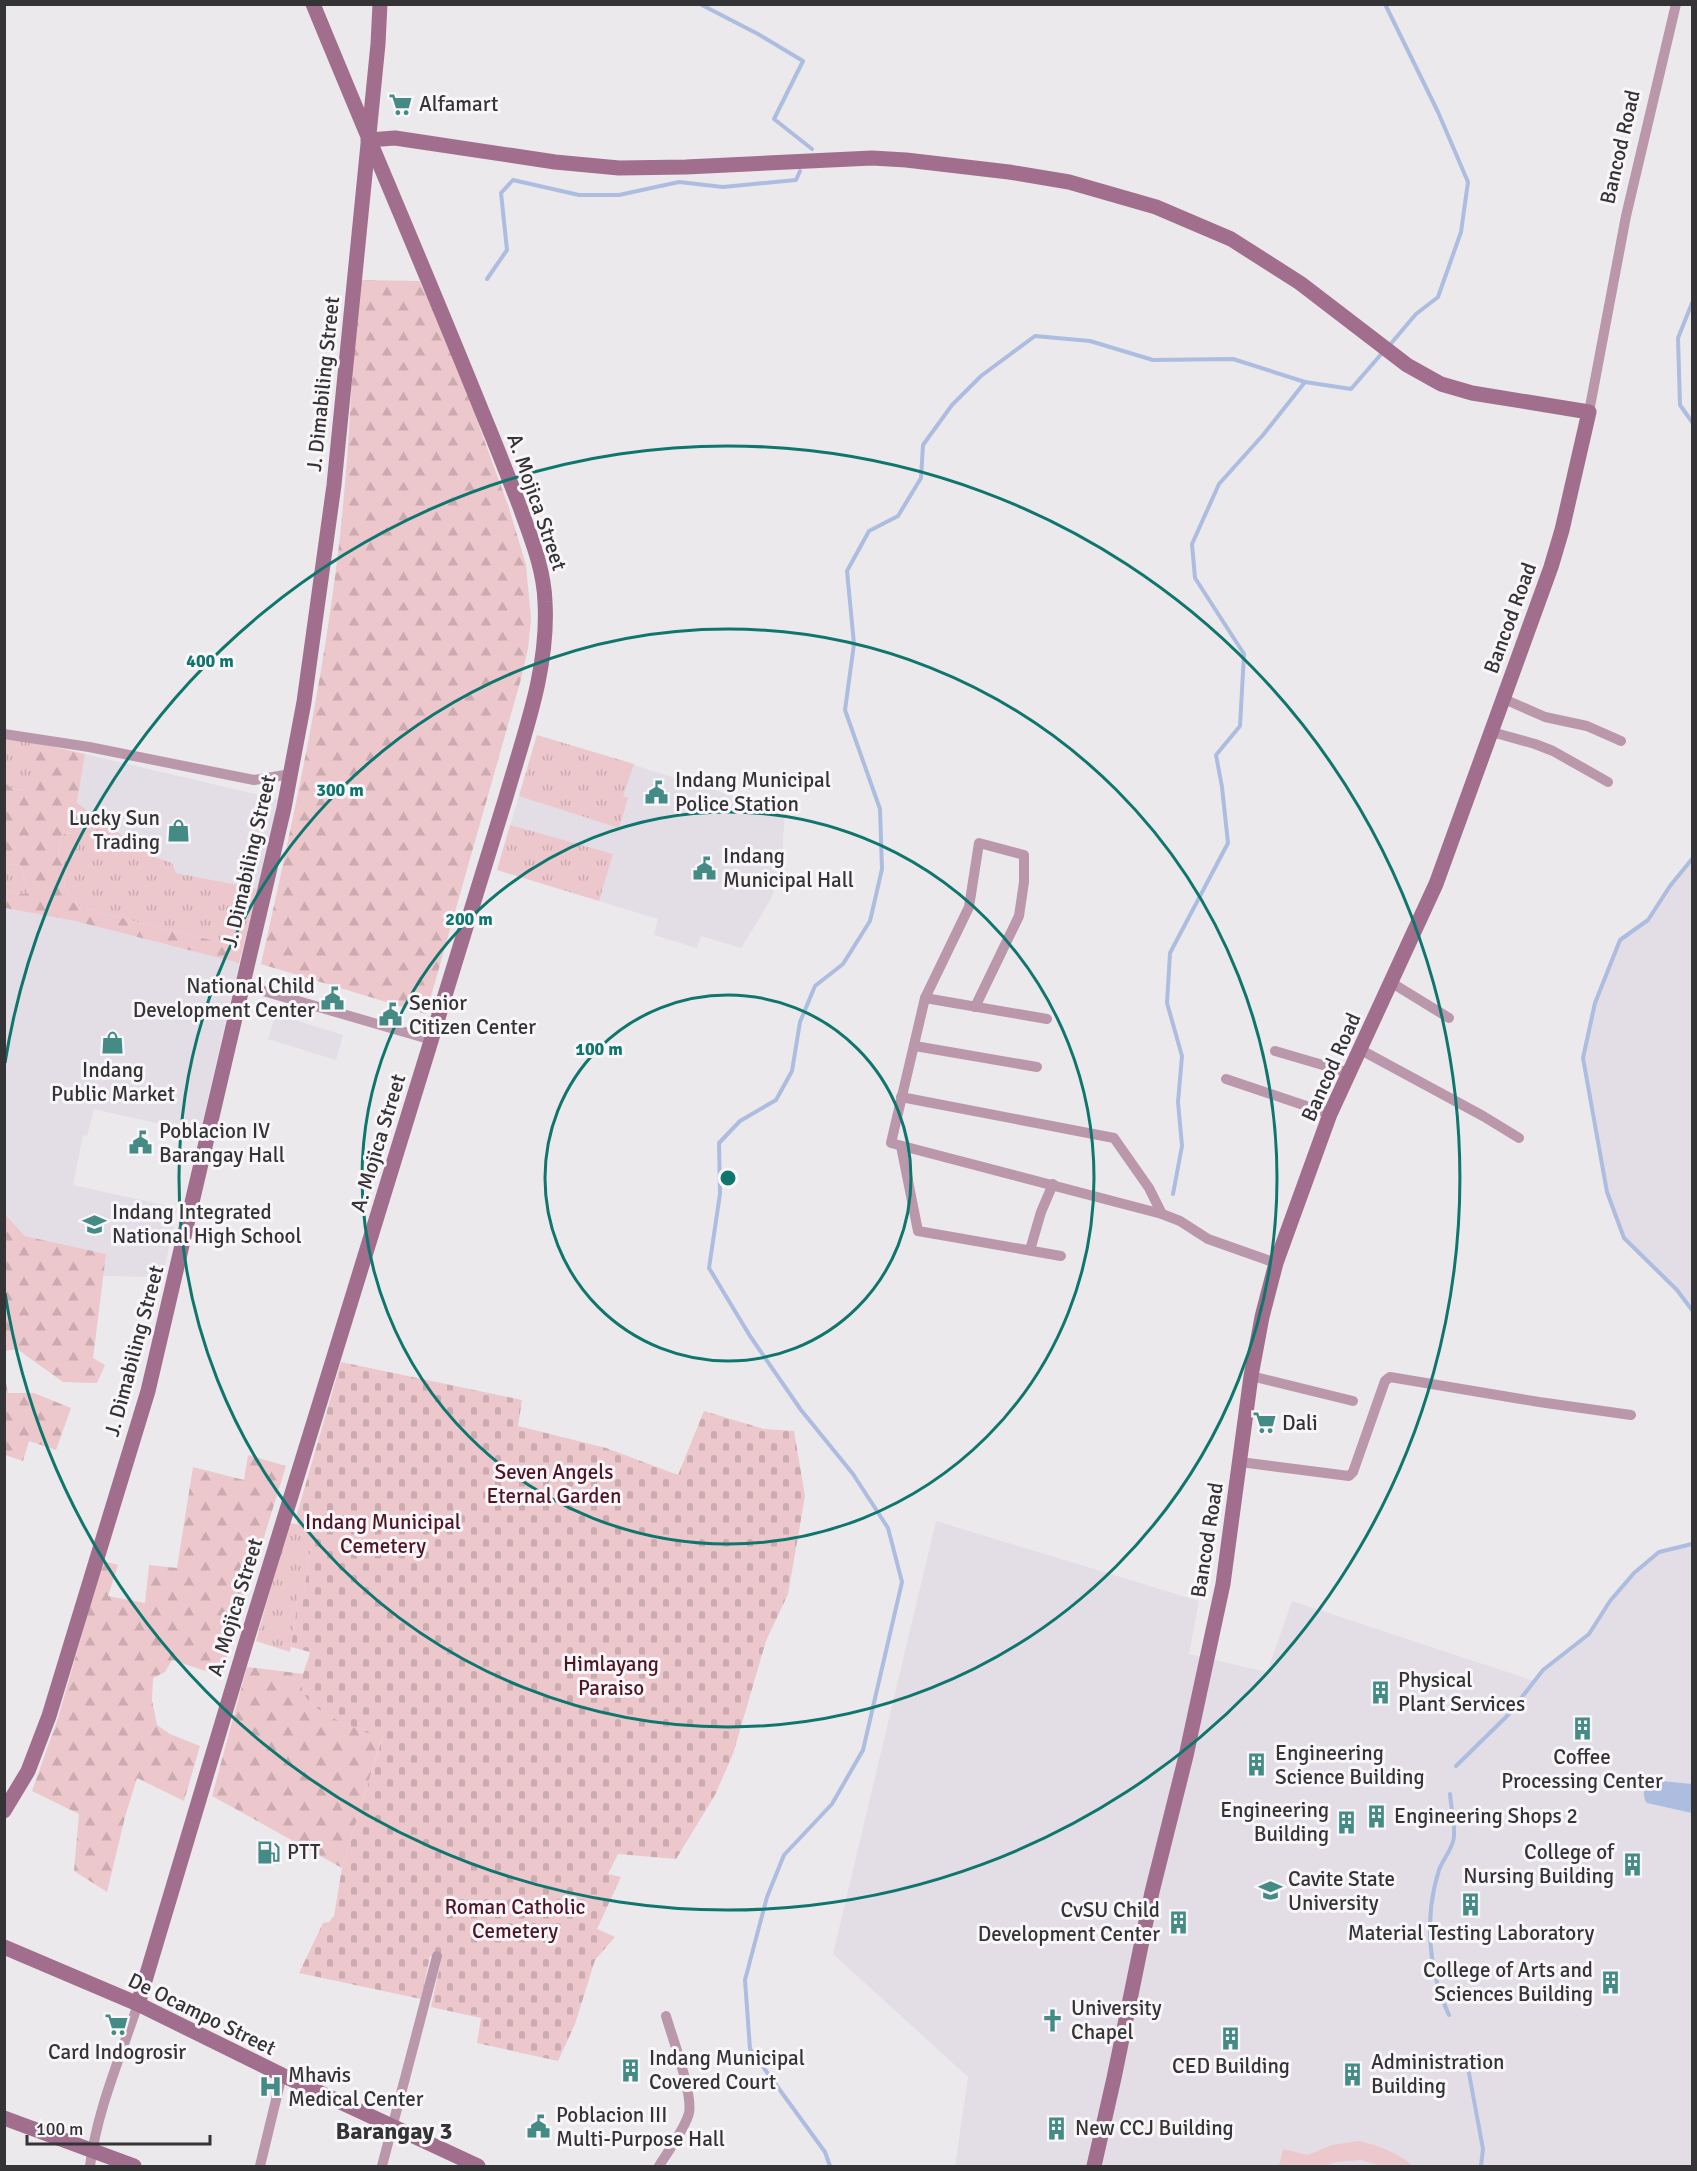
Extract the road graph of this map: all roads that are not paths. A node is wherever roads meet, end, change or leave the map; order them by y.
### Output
1 (313, 4) edge
2 (380, 4) edge
3 (1676, 4) edge
4 (368, 140) junction
5 (1589, 412) junction
6 (1504, 699) junction
7 (1492, 732) junction
8 (4, 734) edge
9 (1621, 741) dead end
10 (291, 774) junction
11 (1608, 782) dead end
12 (1392, 983) junction
13 (243, 985) junction
14 (925, 998) junction
15 (975, 1007) junction
16 (1449, 1018) dead end
17 (1047, 1019) dead end
18 (432, 1041) junction
19 (915, 1046) junction
20 (1360, 1050) junction
21 (1275, 1051) dead end
22 (1037, 1067) dead end
23 (1350, 1073) junction
24 (1226, 1078) dead end
25 (901, 1097) junction
26 (1330, 1114) junction
27 (1520, 1138) dead end
28 (901, 1146) junction
29 (1053, 1184) junction
30 (1162, 1214) junction
31 (1030, 1250) junction
32 (1061, 1256) dead end
33 (1276, 1263) junction
34 (1251, 1376) junction
35 (1353, 1401) dead end
36 (1631, 1415) dead end
37 (1240, 1462) junction
38 (4, 1811) edge
39 (4, 1947) edge
40 (437, 1956) dead end
41 (138, 2004) junction
42 (666, 2016) dead end
43 (282, 2075) junction
44 (4, 2118) edge
45 (392, 2127) junction
46 (91, 2159) edge
47 (134, 2166) edge
48 (260, 2166) edge
49 (382, 2166) edge
50 (478, 2166) edge
51 (659, 2166) edge
52 (1094, 2166) edge

1 - 4 street, A. Mojica Street
2 - 4 street, J. Dimabiling Street
3 - 5 street, Bancod Road
4 - 5 street
4 - 10 street, J. Dimabiling Street
4 - 18 street, A. Mojica Street
5 - 6 street, Bancod Road
6 - 7 street, Bancod Road
6 - 9 street
7 - 11 street
7 - 12 street, Bancod Road
8 - 10 street
10 - 13 street, J. Dimabiling Street
12 - 16 street
12 - 20 street, Bancod Road
13 - 18 street
13 - 38 street, J. Dimabiling Street
14 - 15 street
14 - 15 street
14 - 19 street
15 - 17 street
18 - 41 street, A. Mojica Street
19 - 22 street
19 - 25 street
20 - 23 street, Bancod Road
20 - 27 street
21 - 23 street
23 - 26 street, Bancod Road
24 - 26 street
25 - 28 street
25 - 30 street
26 - 33 street, Bancod Road
28 - 29 street
28 - 31 street
29 - 30 street
29 - 31 street
30 - 33 street
31 - 32 street
33 - 34 street, Bancod Road
34 - 35 street
34 - 37 street, Bancod Road
36 - 37 street
37 - 52 street, Bancod Road
39 - 41 street, De Ocampo Street
40 - 45 street
41 - 43 street, De Ocampo Street
41 - 46 street, A. Mojica Street
42 - 51 street
43 - 45 street, De Ocampo Street
43 - 48 street
44 - 46 street
45 - 49 street
45 - 50 street, De Ocampo Street
46 - 47 street

